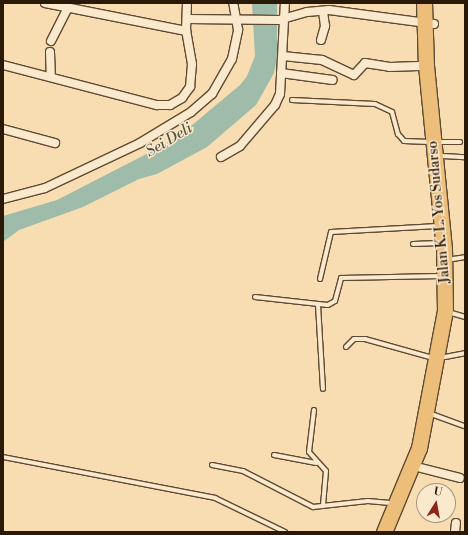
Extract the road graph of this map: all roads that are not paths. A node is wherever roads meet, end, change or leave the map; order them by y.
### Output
1 (45, 3) edge
2 (187, 3) edge
3 (233, 3) edge
4 (285, 3) edge
5 (424, 3) edge
6 (434, 3) edge
7 (68, 9) junction
8 (323, 11) junction
9 (188, 19) junction
10 (237, 19) junction
11 (281, 20) junction
12 (429, 24) junction
13 (186, 31) junction
14 (321, 40) dead end
15 (51, 42) dead end
16 (50, 52) dead end
17 (283, 56) junction
18 (3, 65) edge
19 (426, 66) junction
20 (281, 73) junction
21 (51, 77) junction
22 (333, 80) dead end
23 (292, 100) dead end
24 (3, 129) edge
25 (460, 142) dead end
26 (55, 143) dead end
27 (440, 147) junction
28 (221, 157) dead end
29 (465, 157) edge
30 (3, 199) edge
31 (442, 226) junction
32 (444, 242) junction
33 (412, 244) dead end
34 (459, 258) edge
35 (445, 275) junction
36 (320, 279) dead end
37 (255, 298) dead end
38 (318, 305) junction
39 (454, 313) edge
40 (346, 347) dead end
41 (465, 353) edge
42 (440, 358) junction
43 (323, 388) dead end
44 (314, 410) dead end
45 (434, 416) junction
46 (465, 426) edge
47 (274, 455) dead end
48 (3, 456) edge
49 (317, 463) junction
50 (212, 465) dead end
51 (421, 468) junction
52 (460, 478) dead end
53 (397, 505) junction
54 (323, 506) junction
55 (456, 523) dead end
56 (284, 532) edge
57 (384, 532) edge
58 (393, 532) edge
59 (455, 532) edge

1 - 7 street
2 - 9 street
3 - 10 street
4 - 11 street
5 - 12 highway, Jalan K. L. Yos Sudarso
6 - 12 highway, Jalan K. L. Yos Sudarso
7 - 13 street
7 - 15 street
8 - 11 street
8 - 12 street
8 - 14 street
9 - 10 street
9 - 13 street
10 - 11 street
10 - 30 street
11 - 17 street
12 - 19 highway, Jalan K. L. Yos Sudarso
12 - 27 highway, Jalan K. L. Yos Sudarso
13 - 21 street
16 - 21 street
17 - 19 street
17 - 20 street
18 - 21 street
19 - 27 highway, Jalan K. L. Yos Sudarso
20 - 22 street
20 - 28 street
23 - 27 lane
24 - 26 street
25 - 27 lane
27 - 29 lane
27 - 31 highway, Jalan K. L. Yos Sudarso
27 - 34 highway, Jalan K. L. Yos Sudarso
31 - 32 highway, Jalan K. L. Yos Sudarso
31 - 36 lane
32 - 33 lane
32 - 35 highway, Jalan K. L. Yos Sudarso
34 - 39 highway, Jalan K. L. Yos Sudarso
35 - 38 lane
35 - 39 highway, Jalan K. L. Yos Sudarso
37 - 38 lane
38 - 43 lane
39 - 42 highway, Jalan K. L. Yos Sudarso
40 - 42 lane
41 - 42 lane
42 - 45 highway, Jalan K. L. Yos Sudarso
42 - 53 highway, Jalan K. L. Yos Sudarso
44 - 49 lane
45 - 46 lane
45 - 51 highway, Jalan K. L. Yos Sudarso
47 - 49 lane
48 - 56 lane
49 - 54 lane
50 - 54 lane
51 - 52 street
51 - 58 highway, Jalan K. L. Yos Sudarso
53 - 54 lane
53 - 57 highway, Jalan K. L. Yos Sudarso
55 - 59 street

